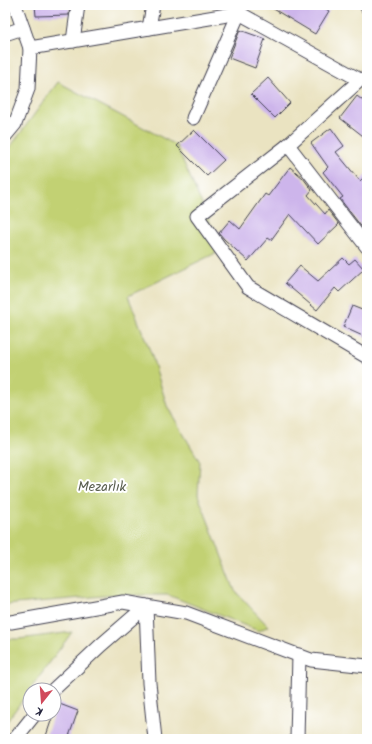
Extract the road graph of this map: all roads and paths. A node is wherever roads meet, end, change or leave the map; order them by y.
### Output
1 (15, 5) edge
2 (78, 5) edge
3 (152, 5) edge
4 (240, 9) edge
5 (23, 28) junction
6 (149, 28) junction
7 (5, 34) edge
8 (73, 41) junction
9 (30, 48) junction
10 (363, 79) edge
11 (192, 118) dead end
12 (5, 136) edge
13 (288, 145) junction
14 (367, 247) edge
15 (367, 357) edge
16 (146, 606) junction
17 (5, 622) edge
18 (299, 656) junction
19 (367, 666) edge
20 (62, 682) edge
21 (29, 722) edge
22 (19, 737) edge
23 (155, 739) edge
24 (297, 739) edge

1 - 5 street
2 - 8 street
3 - 6 street
4 - 6 street
4 - 10 street
4 - 11 street
5 - 7 street
5 - 9 street
6 - 8 street
8 - 9 street
9 - 12 street
10 - 13 street
13 - 14 street
13 - 15 street
16 - 17 street
16 - 18 street
16 - 20 street
16 - 23 street
18 - 19 street
18 - 24 street
21 - 22 street

